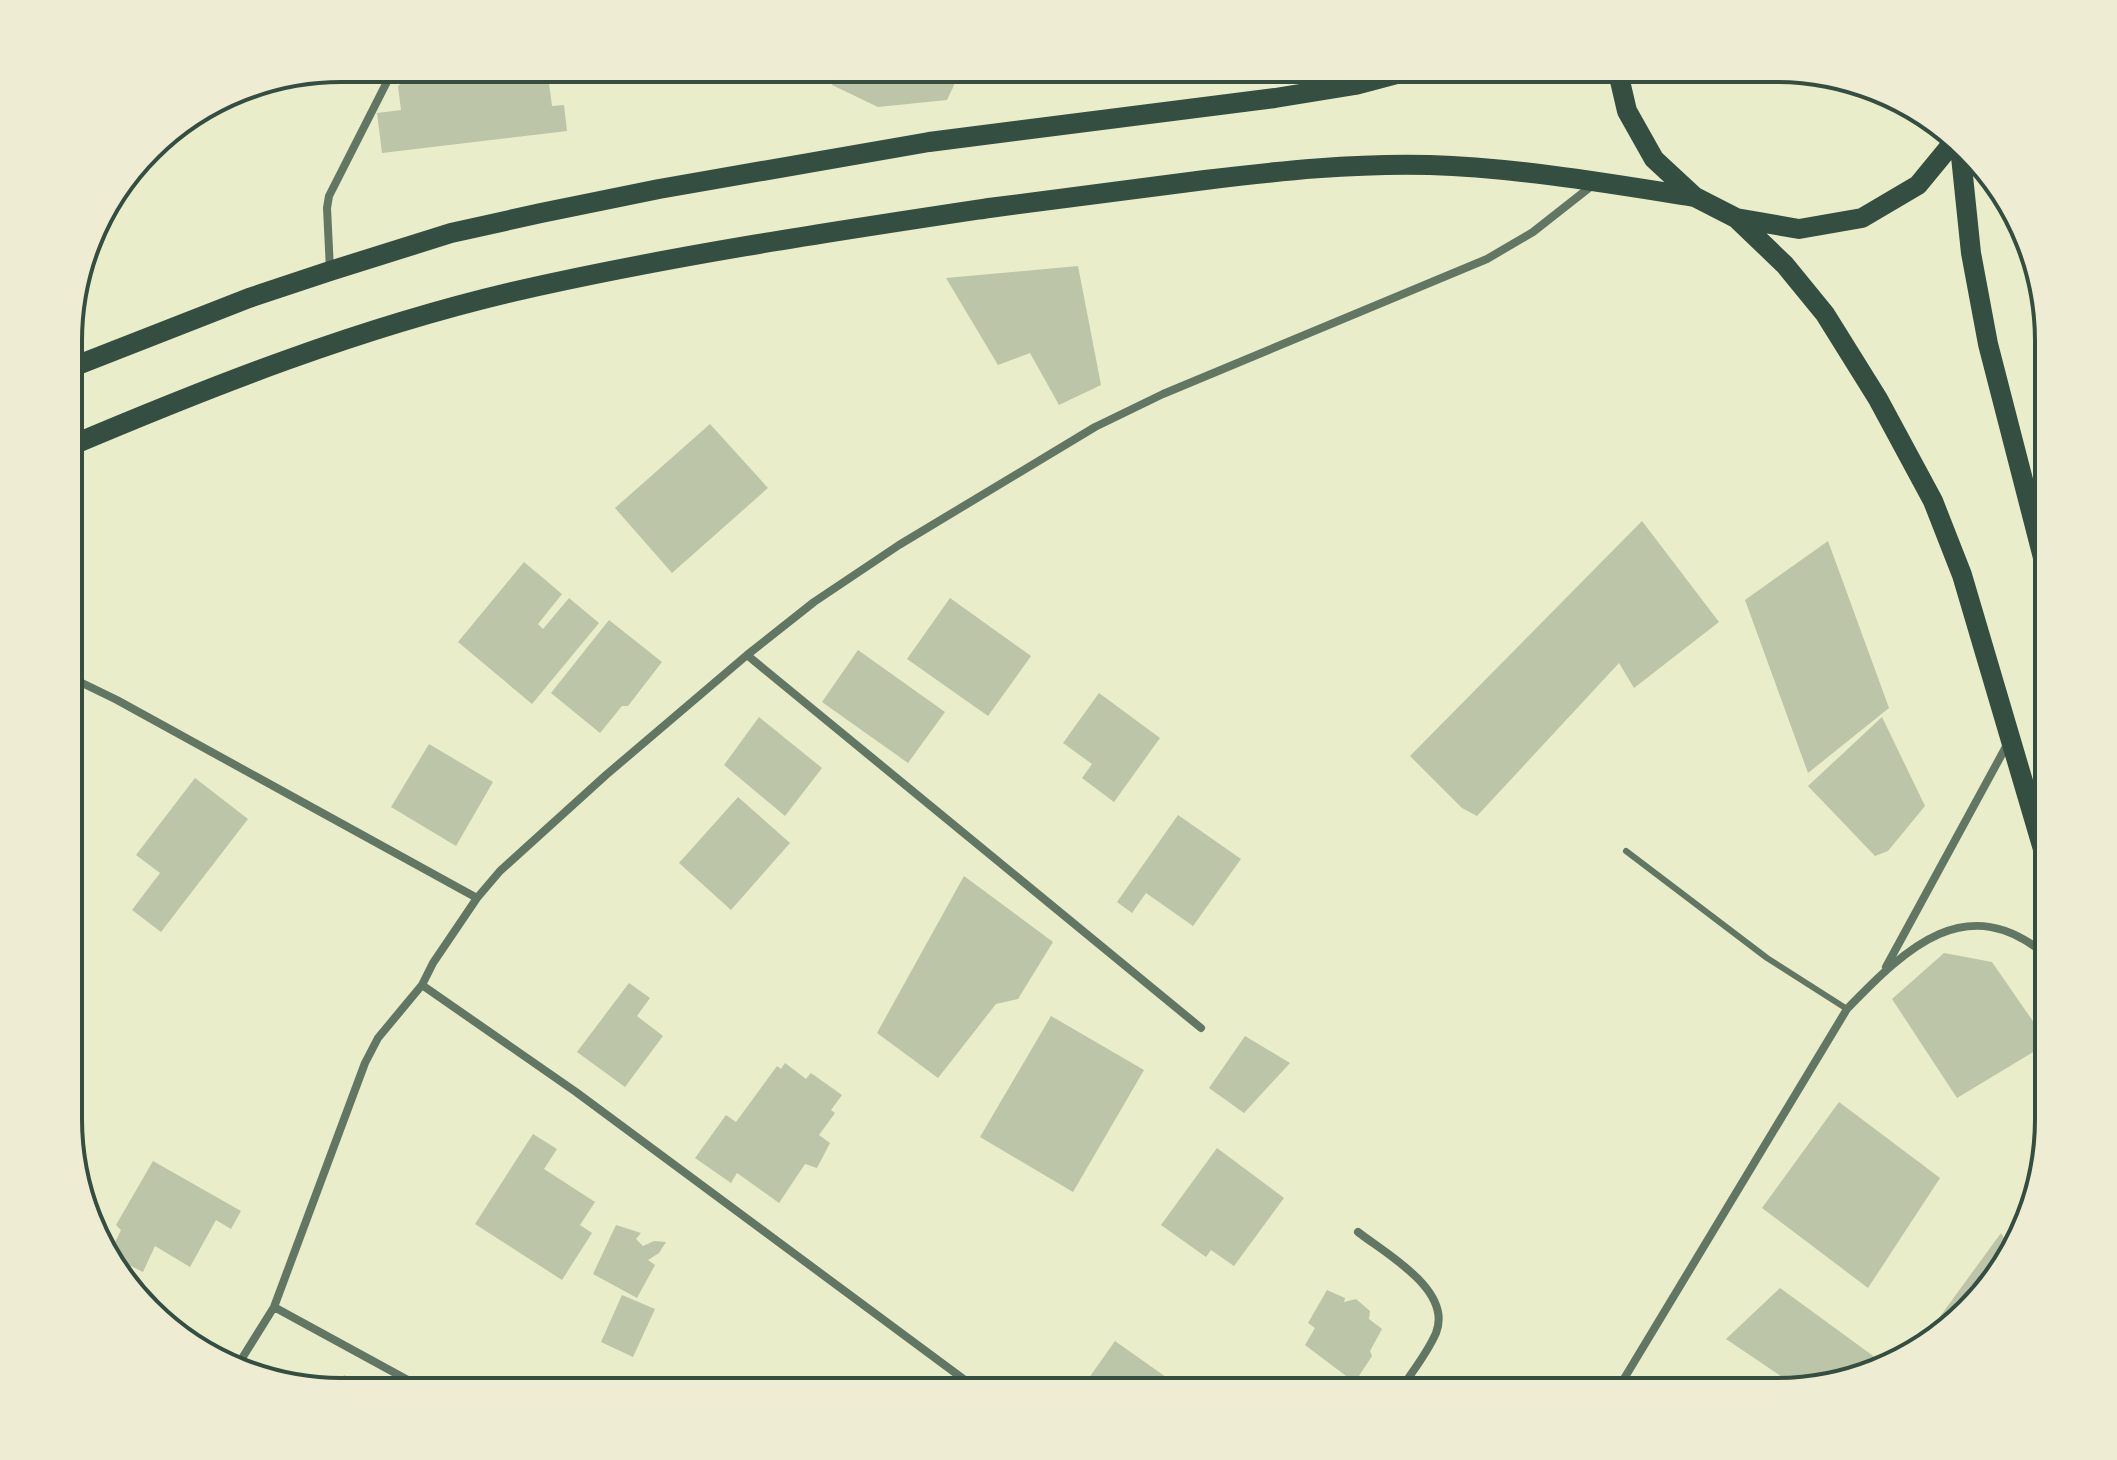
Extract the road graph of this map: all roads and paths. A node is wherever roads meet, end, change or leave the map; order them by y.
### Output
1 (387, 82) edge
2 (1364, 83) edge
3 (1620, 83) edge
4 (1948, 148) edge
5 (1961, 161) edge
6 (1597, 182) junction
7 (1695, 197) junction
8 (1736, 218) junction
9 (330, 271) junction
10 (82, 363) edge
11 (82, 441) edge
12 (2034, 523) edge
13 (747, 655) junction
14 (82, 683) edge
15 (2010, 739) junction
16 (2034, 819) edge
17 (1626, 851) dead end
18 (477, 898) junction
19 (2034, 947) edge
20 (1884, 971) junction
21 (422, 985) junction
22 (1847, 1009) junction
23 (1201, 1028) dead end
24 (1358, 1232) dead end
25 (274, 1307) junction
26 (242, 1358) edge
27 (402, 1377) edge
28 (961, 1377) edge
29 (1408, 1378) edge
30 (1625, 1378) edge

1 - 9 street
2 - 9 main road
3 - 7 main road
4 - 8 main road
5 - 12 main road
6 - 7 main road
6 - 11 main road
6 - 13 street
7 - 8 main road
8 - 15 main road
9 - 10 main road
13 - 18 street
13 - 23 street
14 - 18 street
15 - 16 main road
15 - 20 street
17 - 22 lane
18 - 21 street
19 - 20 street
20 - 22 street
21 - 25 street
21 - 28 street
22 - 30 street
24 - 29 street
25 - 26 street
25 - 27 street

